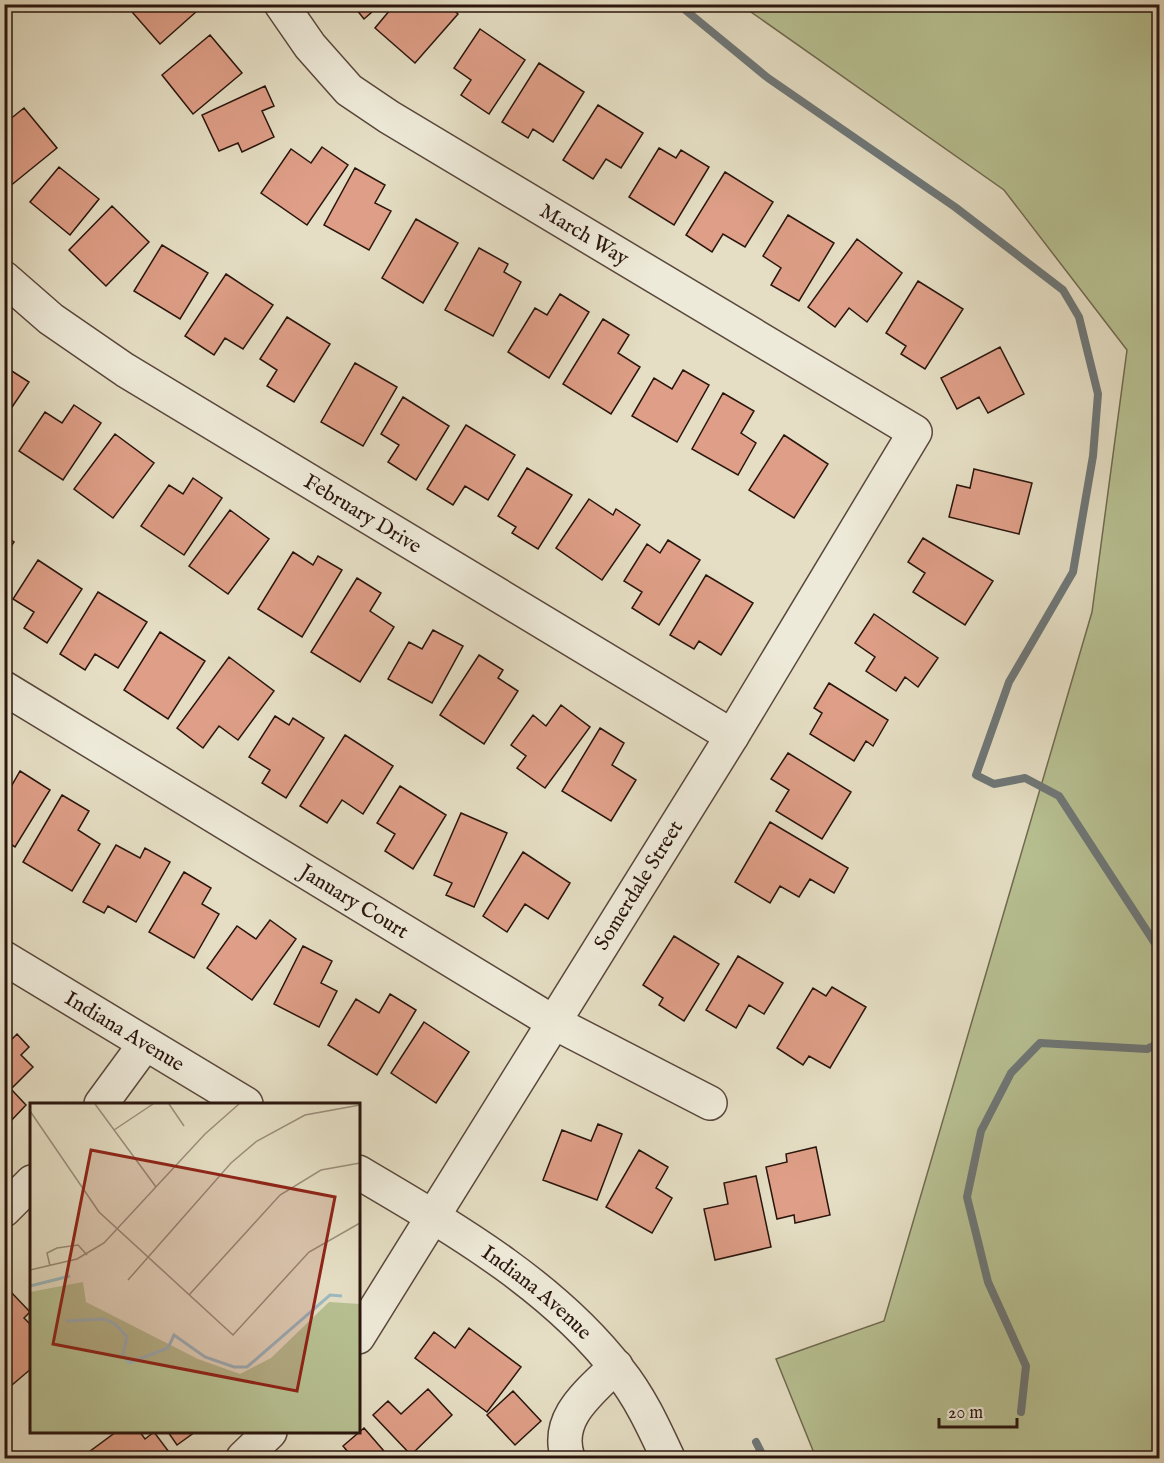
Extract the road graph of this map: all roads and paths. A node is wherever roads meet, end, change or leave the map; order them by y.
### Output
1 (281, 4) edge
2 (4, 278) edge
3 (915, 432) joint
4 (4, 688) edge
5 (732, 735) junction
6 (4, 958) edge
7 (553, 1022) junction
8 (145, 1044) junction
9 (102, 1103) edge
10 (244, 1103) edge
11 (710, 1103) dead end
12 (360, 1173) edge
13 (30, 1184) edge
14 (4, 1210) edge
15 (435, 1217) junction
16 (360, 1334) edge
17 (616, 1366) junction
18 (268, 1433) edge
19 (243, 1458) edge
20 (568, 1458) edge
21 (668, 1458) edge

1 - 3 street, March Way
2 - 5 street, February Drive
3 - 5 street, Somerdale Street
4 - 7 street, January Court
5 - 7 street, Somerdale Street
6 - 8 street, Indiana Avenue
7 - 11 street, January Court
7 - 15 street, Somerdale Street
8 - 9 street
8 - 10 street, Indiana Avenue
12 - 15 street, Indiana Avenue
13 - 14 street
15 - 16 street, Somerdale Street
15 - 17 street, Indiana Avenue
17 - 20 street
17 - 21 street, Indiana Avenue
18 - 19 street

